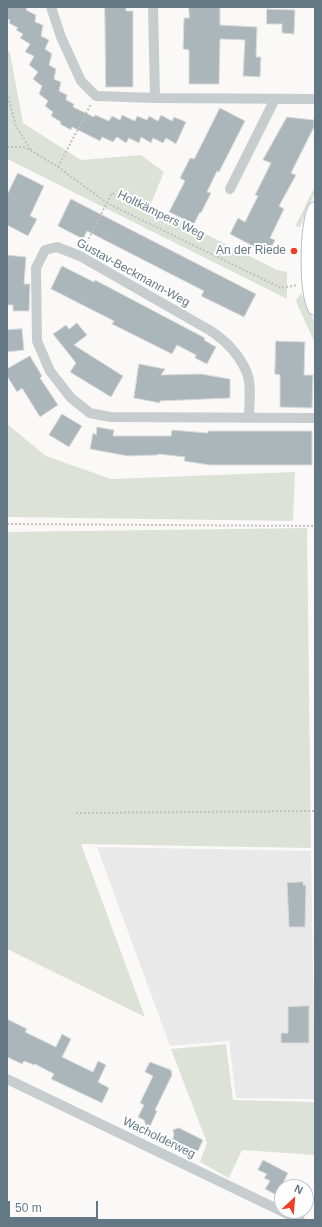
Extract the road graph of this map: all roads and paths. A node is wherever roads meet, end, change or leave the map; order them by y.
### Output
1 (51, 7) edge
2 (154, 7) edge
3 (7, 93) edge
4 (96, 96) junction
5 (155, 98) junction
6 (275, 99) junction
7 (315, 99) edge
8 (7, 147) edge
9 (32, 151) junction
10 (58, 167) junction
11 (230, 189) dead end
12 (107, 203) junction
13 (132, 203) dead end
14 (315, 209) edge
15 (80, 256) junction
16 (312, 263) edge
17 (309, 285) junction
18 (315, 308) edge
19 (249, 417) junction
20 (315, 418) edge
21 (7, 524) edge
22 (315, 526) edge
23 (315, 811) edge
24 (76, 813) dead end
25 (7, 1079) edge
26 (300, 1220) edge

1 - 4 street
2 - 5 street
3 - 9 path, Holtkämpers Weg
4 - 5 street
4 - 10 path
5 - 6 street
6 - 7 street
6 - 11 street
8 - 9 path, Holtkämpers Weg
9 - 10 path, Holtkämpers Weg
10 - 12 path, Holtkämpers Weg
12 - 13 path, Holtkämpers Weg
12 - 15 path, Holtkämpers Weg
12 - 17 path, Holtkämpers Weg
14 - 16 street
15 - 19 street, Gustav-Beckmann-Weg
15 - 19 street, Gustav-Beckmann-Weg
16 - 17 street
17 - 18 street
19 - 20 street, Gustav-Beckmann-Weg
21 - 22 path
23 - 24 path
25 - 26 street, Wacholderweg

